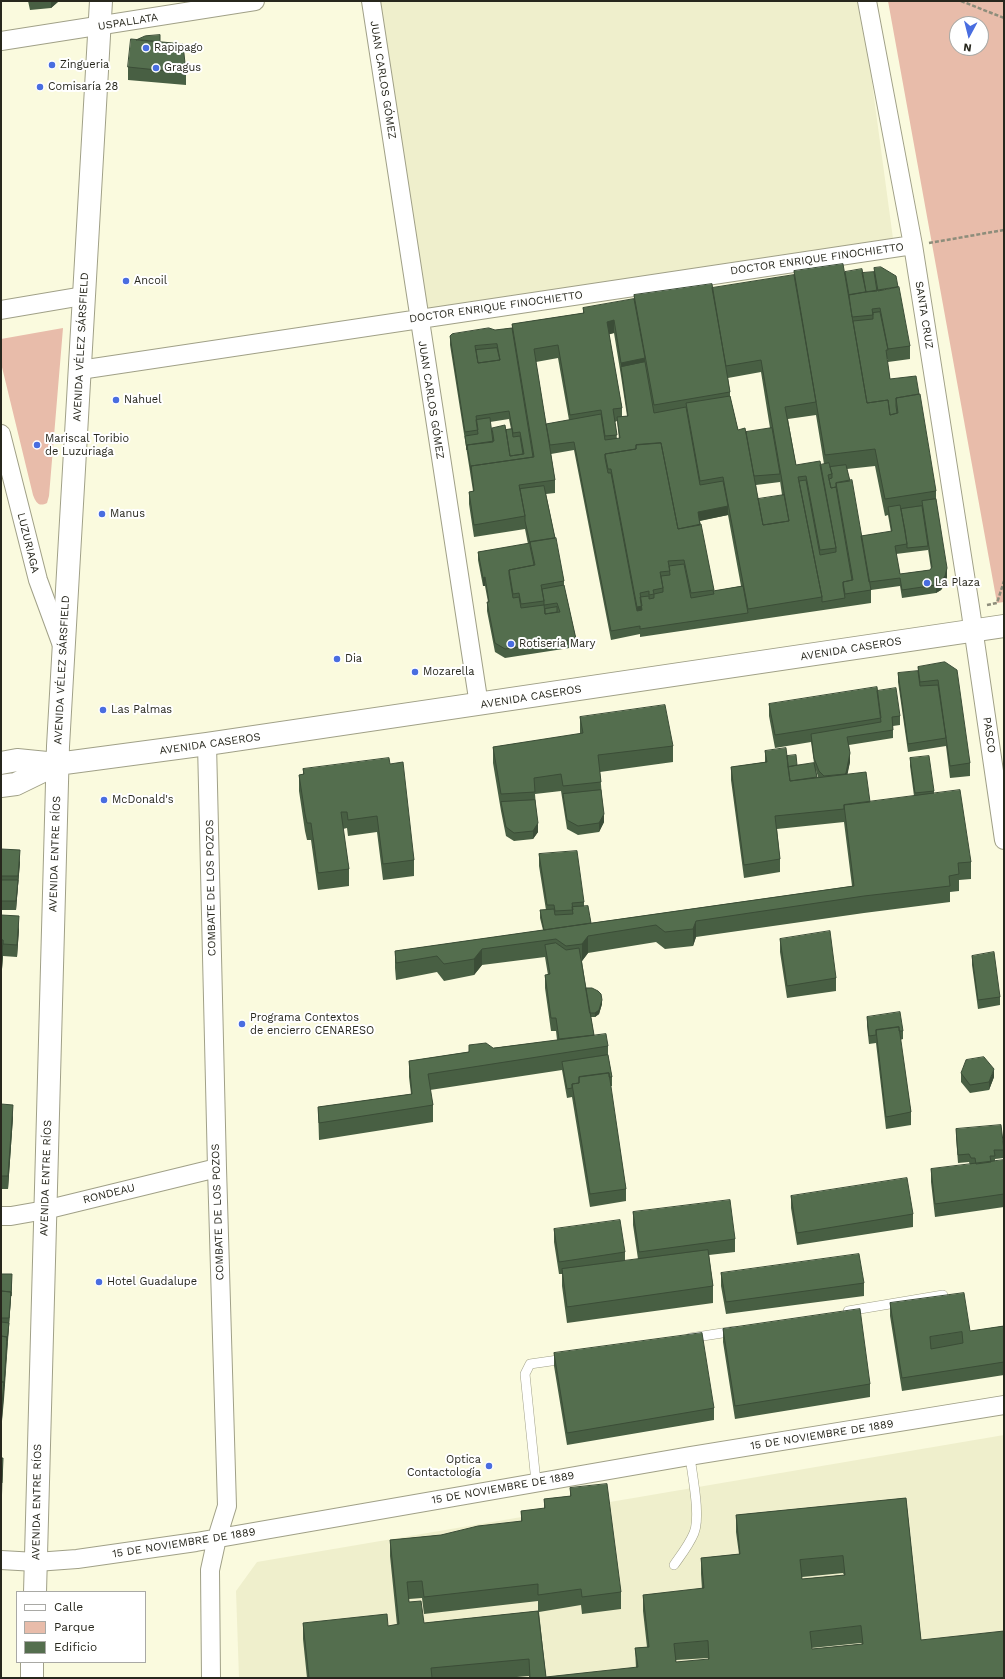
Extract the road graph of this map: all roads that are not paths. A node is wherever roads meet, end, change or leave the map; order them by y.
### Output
1 (101, 1) edge
2 (255, 1) edge
3 (371, 1) edge
4 (867, 1) edge
5 (99, 26) junction
6 (1, 42) edge
7 (913, 245) junction
8 (84, 296) junction
9 (1, 310) edge
10 (419, 318) junction
11 (80, 370) junction
12 (1, 434) edge
13 (1004, 626) edge
14 (974, 630) junction
15 (63, 650) junction
16 (478, 704) junction
17 (207, 744) junction
18 (1, 763) edge
19 (57, 764) junction
20 (1, 786) edge
21 (1004, 840) edge
22 (217, 1168) junction
23 (45, 1210) junction
24 (1, 1216) edge
25 (943, 1295) edge
26 (835, 1313) edge
27 (743, 1329) edge
28 (682, 1339) edge
29 (575, 1357) edge
30 (1004, 1405) edge
31 (690, 1456) junction
32 (536, 1482) junction
33 (217, 1538) junction
34 (1, 1560) edge
35 (36, 1562) junction
36 (674, 1565) dead end
37 (35, 1591) edge
38 (32, 1663) edge
39 (32, 1678) edge
40 (211, 1678) edge

1 - 5 main road, AVENIDA VÉLEZ SÁRSFIELD
2 - 5 street, USPALLATA
3 - 10 street, JUAN CARLOS GÓMEZ
4 - 7 street, SANTA CRUZ
5 - 6 street, USPALLATA
5 - 8 main road, AVENIDA VÉLEZ SÁRSFIELD
7 - 10 street, DOCTOR ENRIQUE FINOCHIETTO
7 - 14 street, SANTA CRUZ
8 - 9 street
8 - 11 main road, AVENIDA VÉLEZ SÁRSFIELD
10 - 11 street, DOCTOR ENRIQUE FINOCHIETTO
10 - 16 street, JUAN CARLOS GÓMEZ
11 - 15 main road, AVENIDA VÉLEZ SÁRSFIELD
12 - 15 street, LUZURIAGA
13 - 14 main road, AVENIDA CASEROS
14 - 16 main road, AVENIDA CASEROS
14 - 21 street, PASCO
15 - 19 main road, AVENIDA VÉLEZ SÁRSFIELD
16 - 17 main road, AVENIDA CASEROS
17 - 19 main road, AVENIDA CASEROS
17 - 22 street, COMBATE DE LOS POZOS
18 - 19 main road, AVENIDA CASEROS
19 - 20 main road, AVENIDA CASEROS
19 - 23 main road, AVENIDA ENTRE RÍOS
22 - 23 street, RONDEAU
22 - 33 street, COMBATE DE LOS POZOS
23 - 24 street, RONDEAU
23 - 35 main road, AVENIDA ENTRE RÍOS
25 - 26 lane
27 - 28 lane
29 - 32 lane
30 - 31 street, 15 DE NOVIEMBRE DE 1889
31 - 32 street, 15 DE NOVIEMBRE DE 1889
31 - 36 lane
32 - 33 street, 15 DE NOVIEMBRE DE 1889
33 - 35 street, 15 DE NOVIEMBRE DE 1889
33 - 40 street, COMBATE DE LOS POZOS
34 - 35 street, 15 DE NOVIEMBRE DE 1889
35 - 37 main road, AVENIDA ENTRE RÍOS
38 - 39 main road

